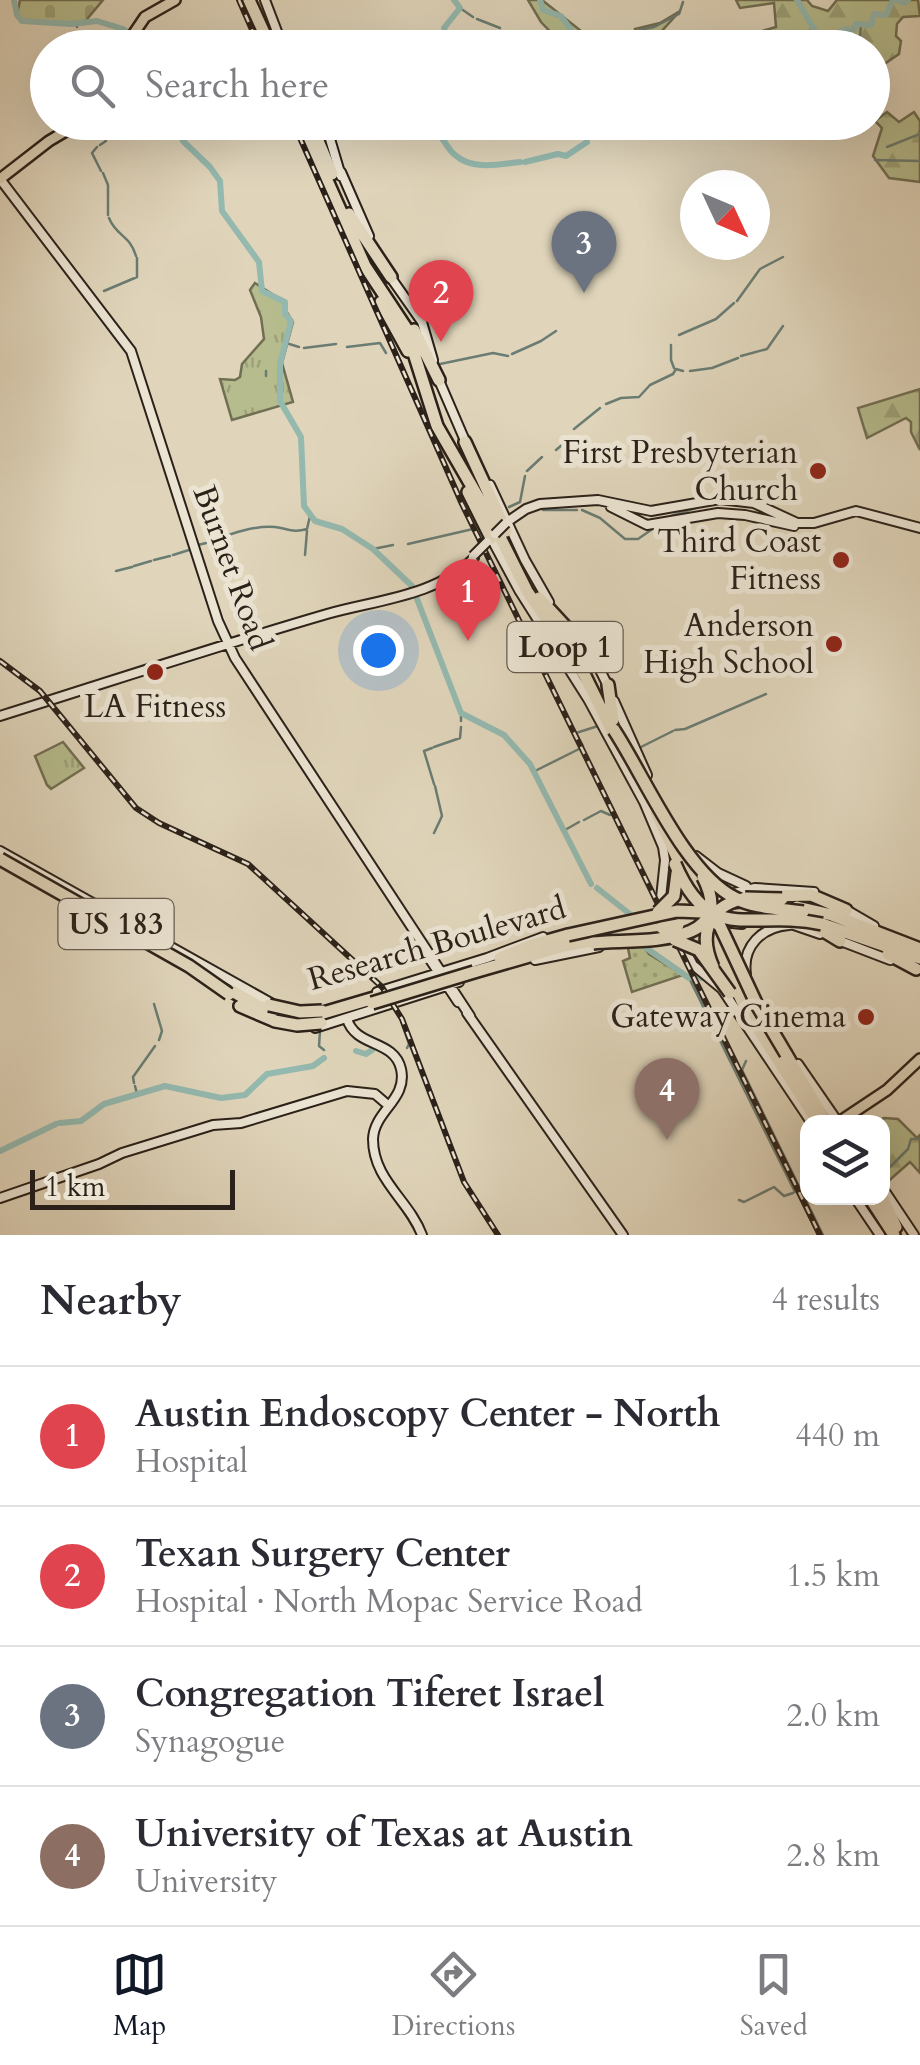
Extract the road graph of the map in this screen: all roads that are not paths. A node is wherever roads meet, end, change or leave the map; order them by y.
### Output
1 (176, 0) edge
2 (187, 0) edge
3 (253, 0) edge
4 (265, 0) edge
5 (135, 30) edge
6 (138, 30) edge
7 (268, 30) edge
8 (269, 30) edge
9 (273, 30) edge
10 (51, 140) edge
11 (312, 140) edge
12 (313, 140) edge
13 (313, 140) edge
14 (314, 140) edge
15 (330, 140) edge
16 (325, 177) junction
17 (0, 179) edge
18 (338, 201) junction
19 (385, 282) junction
20 (409, 302) junction
21 (422, 306) dead end
22 (413, 330) junction
23 (439, 380) junction
24 (465, 442) junction
25 (604, 501) junction
26 (565, 502) junction
27 (501, 505) junction
28 (579, 505) junction
29 (620, 509) junction
30 (521, 511) junction
31 (872, 516) junction
32 (774, 518) junction
33 (791, 523) junction
34 (916, 529) edge
35 (498, 535) junction
36 (526, 591) junction
37 (359, 604) junction
38 (296, 623) junction
39 (545, 630) junction
40 (575, 637) junction
41 (231, 647) junction
42 (591, 657) junction
43 (608, 663) dead end
44 (608, 685) junction
45 (0, 716) edge
46 (614, 726) junction
47 (621, 759) junction
48 (652, 806) junction
49 (696, 856) junction
50 (1, 859) edge
51 (675, 864) junction
52 (702, 878) junction
53 (753, 893) junction
54 (726, 910) junction
55 (755, 912) junction
56 (812, 915) junction
57 (842, 918) junction
58 (796, 926) junction
59 (655, 927) junction
60 (622, 928) junction
61 (878, 933) junction
62 (566, 934) junction
63 (547, 940) junction
64 (717, 940) junction
65 (840, 941) junction
66 (424, 946) junction
67 (510, 948) junction
68 (165, 950) junction
69 (578, 950) junction
70 (920, 957) edge
71 (533, 958) junction
72 (492, 962) junction
73 (713, 967) junction
74 (457, 968) junction
75 (217, 974) junction
76 (437, 974) junction
77 (204, 979) junction
78 (744, 981) junction
79 (456, 983) junction
80 (231, 989) junction
81 (730, 996) junction
82 (377, 1000) junction
83 (240, 1006) junction
84 (264, 1008) junction
85 (321, 1018) junction
86 (345, 1020) junction
87 (777, 1033) joint
88 (759, 1039) junction
89 (788, 1057) junction
90 (920, 1062) edge
91 (822, 1099) junction
92 (386, 1105) junction
93 (827, 1115) edge
94 (828, 1115) edge
95 (828, 1115) edge
96 (828, 1115) edge
97 (829, 1115) edge
98 (845, 1115) edge
99 (3, 1198) edge
100 (860, 1205) edge
101 (874, 1205) edge
102 (879, 1205) edge
103 (890, 1205) edge
104 (880, 1231) edge
105 (903, 1234) edge
106 (421, 1235) edge
107 (623, 1235) edge

1 - 5 main road
2 - 6 main road
3 - 7 highway
3 - 8 highway
4 - 9 main road
10 - 17 main road
11 - 16 highway
12 - 18 highway
13 - 19 highway
14 - 19 highway
15 - 19 main road
16 - 18 highway
16 - 35 highway, Loop 1
17 - 41 main road, Burnet Road
18 - 46 highway
19 - 20 main road
19 - 22 highway, Loop 1
19 - 46 highway
20 - 21 main road
20 - 23 main road
22 - 23 highway
22 - 35 highway, Loop 1
23 - 24 main road
24 - 27 main road
24 - 35 highway
25 - 26 main road
25 - 28 main road
25 - 29 main road
26 - 28 main road
26 - 30 main road
27 - 30 main road
27 - 35 main road
28 - 35 main road
29 - 32 main road
29 - 32 main road
30 - 35 main road
31 - 33 main road
31 - 33 main road
31 - 34 main road
32 - 33 main road
35 - 36 highway
35 - 37 main road, bridge
35 - 40 main road
35 - 48 highway, Loop 1
36 - 39 main road
36 - 40 highway
36 - 46 highway, Loop 1
37 - 38 main road
37 - 38 main road
38 - 41 main road
39 - 47 main road
39 - 47 main road
40 - 42 main road
41 - 45 main road
41 - 66 main road, Burnet Road
42 - 43 main road
42 - 44 main road
44 - 46 highway
44 - 49 main road
46 - 48 highway, Loop 1
46 - 56 highway, bridge
46 - 94 highway
47 - 48 main road
48 - 51 highway
48 - 52 highway
48 - 64 highway, Loop 1
48 - 81 main road
49 - 52 main road
49 - 53 main road
50 - 68 main road, Research Boulevard
50 - 80 highway, US 183, bridge
51 - 56 highway, bridge
51 - 59 highway, bridge
52 - 53 highway, bridge
52 - 59 highway, bridge
52 - 64 highway
52 - 78 main road
53 - 57 main road
53 - 58 main road
53 - 61 highway, bridge
53 - 73 highway, bridge
54 - 55 highway, US 183
54 - 56 highway, US 183
54 - 57 highway
54 - 59 highway, US 183, bridge
55 - 56 highway, US 183
55 - 65 highway
56 - 57 highway
56 - 61 highway, US 183
56 - 70 highway, US 183
56 - 70 highway
57 - 70 highway
58 - 65 main road
58 - 78 main road
59 - 60 highway, US 183
59 - 62 highway, bridge
59 - 69 highway
59 - 71 highway, bridge
59 - 71 highway, US 183
59 - 73 highway, bridge
59 - 89 highway, bridge
60 - 62 highway
60 - 72 highway, US 183
61 - 70 highway, US 183
62 - 63 highway
62 - 67 main road, Research Boulevard
62 - 69 main road, Research Boulevard
63 - 67 highway
63 - 72 highway
64 - 78 highway, Loop 1
64 - 81 highway
64 - 88 highway, Loop 1
65 - 70 main road
66 - 76 main road, Burnet Road
66 - 76 main road, Burnet Road
67 - 74 main road, Research Boulevard
68 - 75 main road, Research Boulevard
68 - 77 main road, Research Boulevard
69 - 71 main road, Research Boulevard
71 - 79 highway, US 183
72 - 79 highway, US 183
73 - 81 highway, bridge
74 - 76 main road, Research Boulevard
74 - 79 main road
75 - 77 main road
75 - 80 main road, Research Boulevard
76 - 79 main road, Burnet Road
76 - 82 main road, Research Boulevard
77 - 83 main road, Research Boulevard
78 - 87 highway
78 - 95 highway, Loop 1
79 - 82 highway, US 183, bridge
79 - 82 main road, Research Boulevard
79 - 107 main road, Burnet Road
80 - 84 highway, US 183
80 - 85 main road, Research Boulevard
81 - 88 highway
82 - 84 highway, US 183
82 - 85 highway
82 - 86 main road, Research Boulevard
83 - 85 highway, bridge
83 - 85 main road, Research Boulevard
84 - 85 highway, bridge
85 - 86 main road, Research Boulevard
86 - 92 main road
87 - 91 main road
88 - 93 highway, Loop 1
89 - 91 highway
89 - 96 highway
90 - 98 main road
91 - 97 main road
92 - 99 main road
92 - 106 main road
100 - 104 main road
101 - 104 highway
102 - 105 highway
103 - 105 main road
104 - 105 highway

